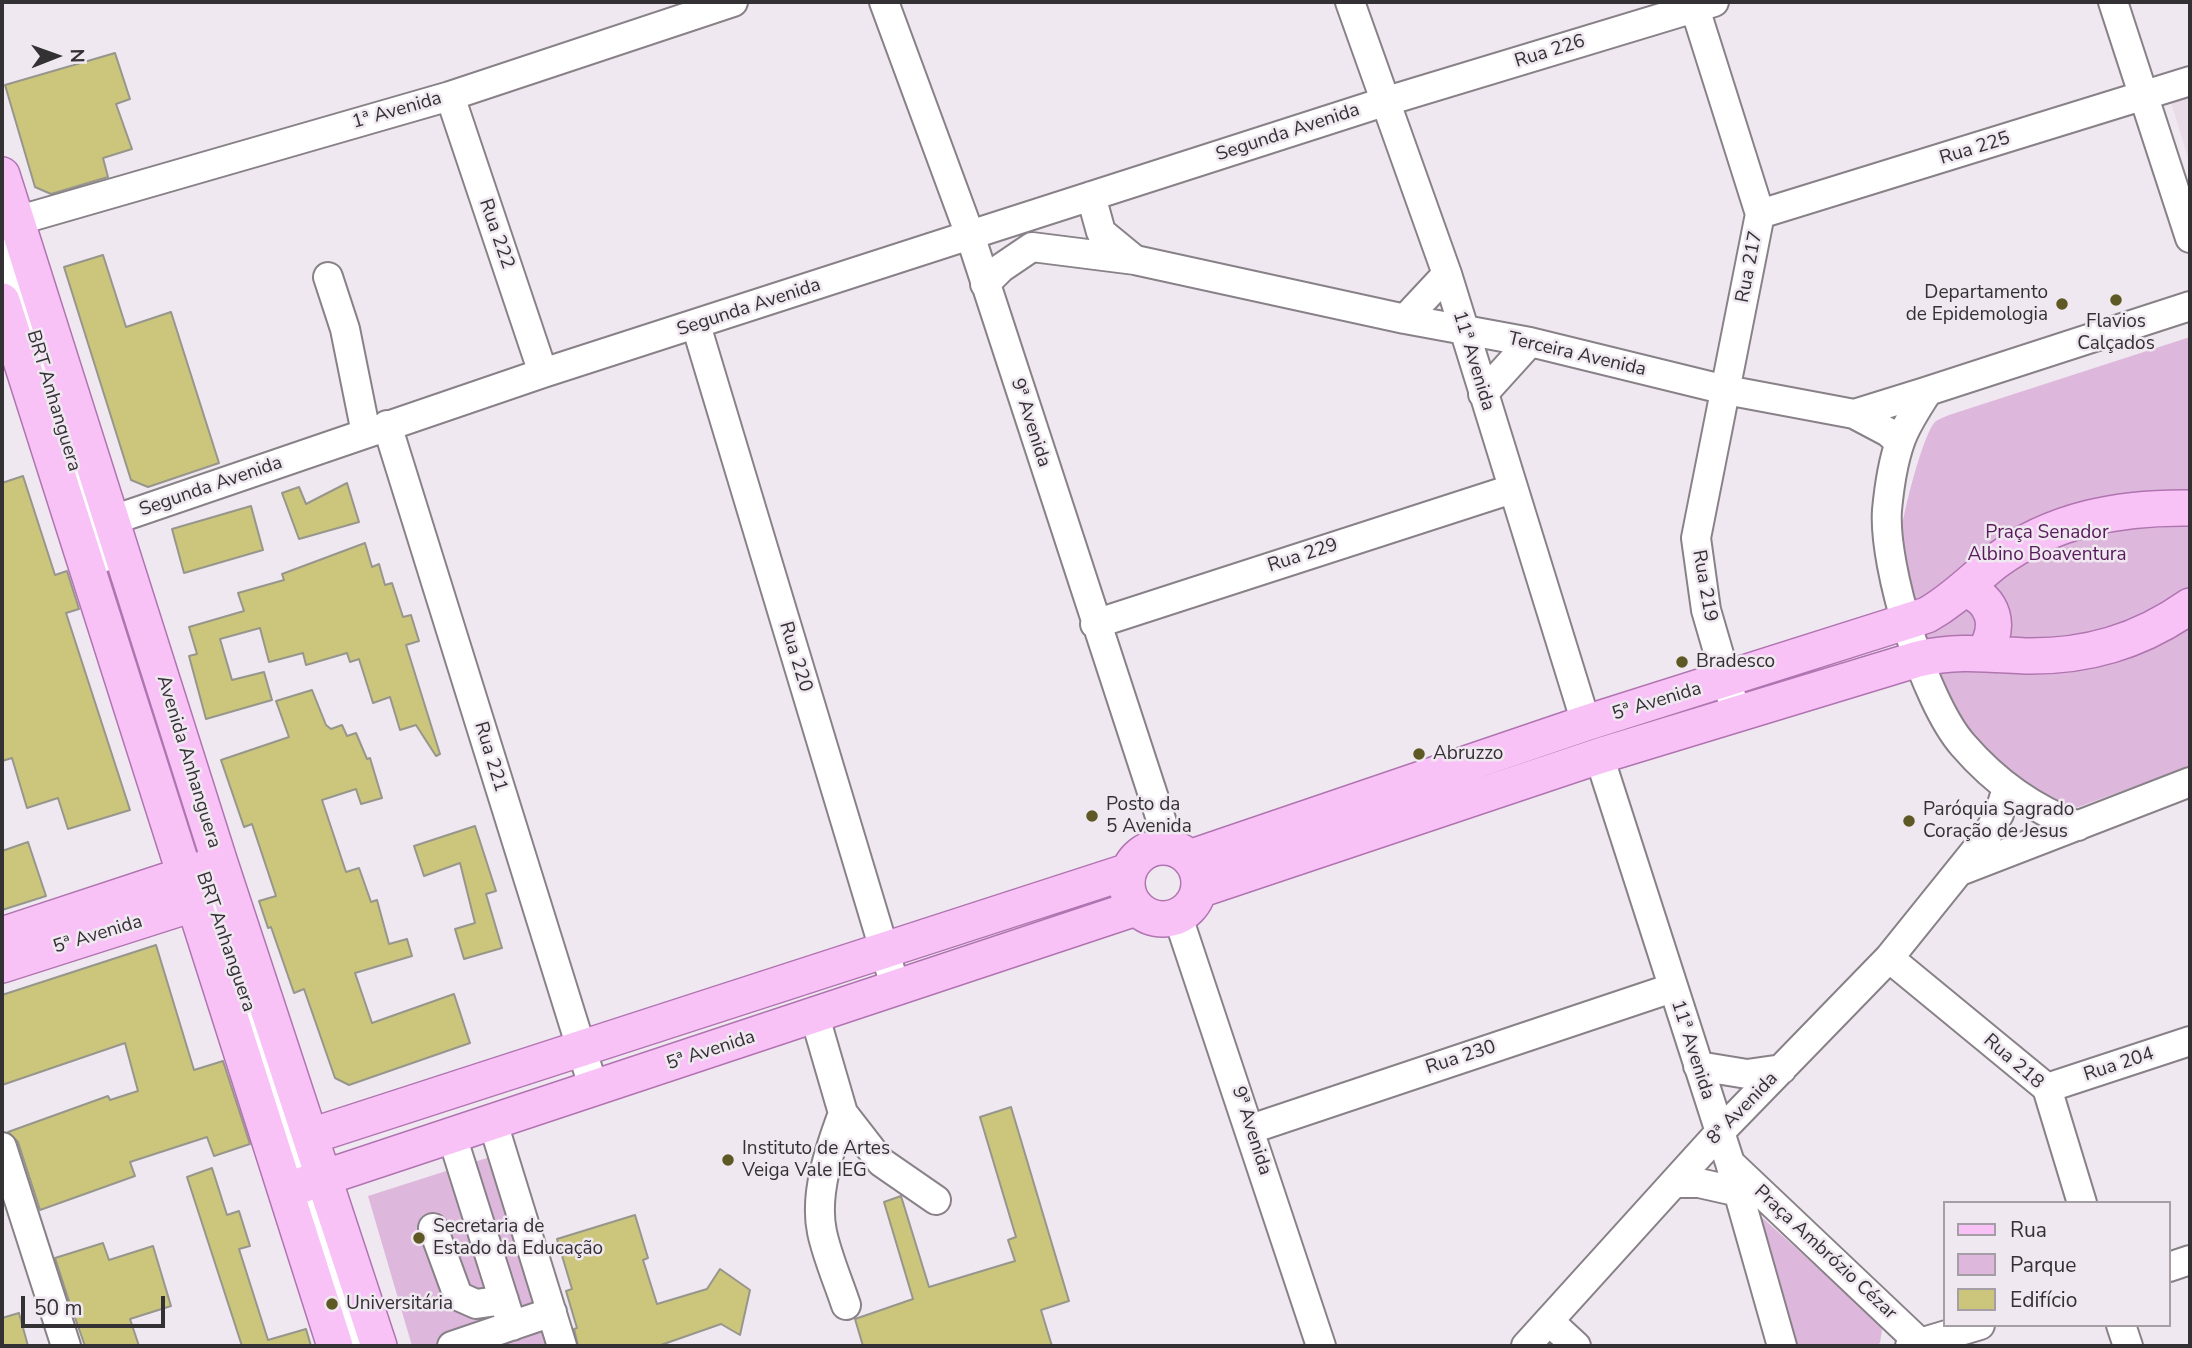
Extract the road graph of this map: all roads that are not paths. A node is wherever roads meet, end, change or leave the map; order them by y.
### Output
1 (733, 2) edge
2 (884, 2) edge
3 (1350, 2) edge
4 (2113, 2) edge
5 (1701, 4) edge
6 (701, 7) edge
7 (2190, 82) edge
8 (450, 96) junction
9 (2144, 97) junction
10 (1387, 101) junction
11 (2, 176) edge
12 (1091, 196) junction
13 (1059, 207) junction
14 (1760, 214) junction
15 (970, 234) junction
16 (2190, 238) edge
17 (9, 241) edge
18 (1075, 251) junction
19 (1135, 260) junction
20 (1447, 274) junction
21 (328, 277) dead end
22 (985, 285) junction
23 (2, 300) edge
24 (2190, 306) edge
25 (1405, 319) junction
26 (696, 325) junction
27 (1464, 331) junction
28 (1530, 342) junction
29 (543, 373) junction
30 (1726, 390) junction
31 (1928, 391) junction
32 (1483, 394) junction
33 (1854, 414) junction
34 (377, 429) junction
35 (1899, 442) junction
36 (1512, 488) junction
37 (2190, 508) edge
38 (113, 520) junction
39 (1696, 538) joint
40 (1966, 589) junction
41 (2190, 606) edge
42 (1907, 622) junction
43 (1095, 624) junction
44 (1985, 651) junction
45 (1919, 659) junction
46 (1726, 681) junction
47 (1737, 716) junction
48 (1586, 723) junction
49 (1599, 756) junction
50 (2190, 782) edge
51 (2007, 788) junction
52 (2078, 826) junction
53 (1186, 865) junction
54 (1129, 871) junction
55 (1960, 871) junction
56 (200, 878) junction
57 (1136, 908) junction
58 (1178, 917) junction
59 (2, 936) edge
60 (883, 951) junction
61 (1889, 958) junction
62 (2, 965) edge
63 (1672, 988) junction
64 (895, 989) junction
65 (815, 1017) junction
66 (2190, 1041) edge
67 (581, 1050) junction
68 (1698, 1066) junction
69 (1782, 1069) junction
70 (2047, 1088) junction
71 (594, 1089) junction
72 (843, 1113) junction
73 (493, 1123) junction
74 (1251, 1129) junction
75 (1718, 1133) junction
76 (311, 1136) junction
77 (453, 1136) junction
78 (2, 1148) edge
79 (1730, 1163) junction
80 (1675, 1183) junction
81 (305, 1184) junction
82 (1739, 1192) junction
83 (936, 1200) dead end
84 (2081, 1201) edge
85 (433, 1228) dead end
86 (2190, 1260) edge
87 (2171, 1266) edge
88 (846, 1305) dead end
89 (552, 1312) junction
90 (508, 1313) junction
91 (1549, 1321) junction
92 (1974, 1327) edge
93 (2121, 1327) edge
94 (1915, 1345) edge
95 (66, 1346) edge
96 (335, 1346) edge
97 (360, 1346) edge
98 (379, 1346) edge
99 (452, 1346) edge
100 (562, 1346) edge
101 (1321, 1346) edge
102 (1526, 1346) edge
103 (1576, 1346) edge
104 (1782, 1346) edge
105 (2127, 1346) edge

1 - 6 street, 1ª Avenida
2 - 15 street, 9ª Avenida
3 - 10 street, 11ª Avenida
4 - 9 street
5 - 10 street, Rua 226
5 - 14 street, Rua 217
6 - 8 street, 1ª Avenida
7 - 9 street, Rua 225
8 - 17 street, 1ª Avenida
8 - 29 street, Rua 222
9 - 14 street, Rua 225
9 - 16 street
10 - 12 street, Segunda Avenida
10 - 20 street, 11ª Avenida
11 - 17 main road, Avenida Anhanguera
12 - 13 street, Segunda Avenida
12 - 19 street, Terceira Avenida
13 - 15 street, Segunda Avenida
13 - 18 street
14 - 30 street, Rua 217
15 - 22 street, 9ª Avenida
15 - 26 street, Segunda Avenida
17 - 38 main road, Avenida Anhanguera
17 - 56 street, BRT Anhanguera
18 - 19 street, Terceira Avenida
18 - 22 street, Terceira Avenida
19 - 25 street, Terceira Avenida
20 - 25 street
20 - 27 street, 11ª Avenida
21 - 34 street, Rua 221
22 - 43 street, 9ª Avenida
23 - 56 main road, Avenida Anhanguera
24 - 31 street, Terceira Avenida
25 - 27 street, Terceira Avenida
26 - 29 street, Segunda Avenida
26 - 60 street, Rua 220
27 - 28 street, Terceira Avenida
27 - 32 street, 11ª Avenida
28 - 30 street, Terceira Avenida
28 - 32 street
29 - 34 street, Segunda Avenida
30 - 33 street, Terceira Avenida
30 - 39 street, Rua 217
31 - 33 street, Terceira Avenida
31 - 35 street
32 - 36 street, 11ª Avenida
33 - 35 street, Terceira Avenida
34 - 38 street, Segunda Avenida
34 - 67 street, Rua 221
35 - 42 street
36 - 43 street, Rua 229
36 - 48 street, 11ª Avenida
37 - 40 main road, 5ª Avenida
38 - 56 main road, Avenida Anhanguera
39 - 46 street, Rua 219
40 - 42 main road, 5ª Avenida
40 - 44 main road
41 - 44 main road, 5ª Avenida
42 - 45 street
42 - 46 main road, 5ª Avenida
43 - 53 street, 9ª Avenida
44 - 45 main road, 5ª Avenida
45 - 47 main road, 5ª Avenida
45 - 51 street
46 - 47 street, Rua 219
46 - 48 main road, 5ª Avenida
47 - 49 main road, 5ª Avenida
48 - 53 main road, 5ª Avenida
49 - 53 main road, 5ª Avenida
49 - 63 street, 11ª Avenida
50 - 52 street, 8ª Avenida
51 - 52 street
51 - 55 street, 8ª Avenida
52 - 55 street, 8ª Avenida
53 - 54 main road
53 - 58 main road
54 - 57 main road
54 - 60 main road
55 - 61 street, 8ª Avenida
56 - 59 main road, 5ª Avenida
56 - 62 main road, 5ª Avenida
56 - 76 main road, Avenida Anhanguera
56 - 81 main road, Avenida Anhanguera
57 - 58 main road
57 - 64 main road, 5ª Avenida
58 - 74 street, 9ª Avenida
60 - 64 street, Rua 220
60 - 67 main road
61 - 69 street, 8ª Avenida
61 - 70 street, Rua 218
63 - 68 street, 11ª Avenida
63 - 74 street, Rua 230
64 - 65 main road, 5ª Avenida
65 - 71 main road, 5ª Avenida
65 - 72 street
66 - 70 street, Rua 204
67 - 71 street, Rua 221
67 - 76 main road
68 - 69 street
68 - 75 street, 11ª Avenida
69 - 75 street, 8ª Avenida
70 - 84 street, Rua 218
71 - 73 main road, 5ª Avenida
72 - 83 street
72 - 88 street
73 - 77 main road, 5ª Avenida
73 - 89 street
74 - 101 street, 9ª Avenida
75 - 79 street, 11ª Avenida
75 - 80 street, 8ª Avenida
76 - 81 main road, Avenida Anhanguera
77 - 81 main road, 5ª Avenida
77 - 90 street
78 - 95 street
79 - 82 street, 11ª Avenida
79 - 94 street, Praça Ambrózio Cézar
80 - 82 street
80 - 91 street, 8ª Avenida
81 - 96 main road, Avenida Anhanguera
81 - 97 street
81 - 98 main road, Avenida Anhanguera
82 - 104 street, 11ª Avenida
85 - 90 street
86 - 87 street
89 - 90 street
89 - 100 street
90 - 99 street
91 - 102 street, 8ª Avenida
91 - 103 street
92 - 94 street
93 - 105 street

